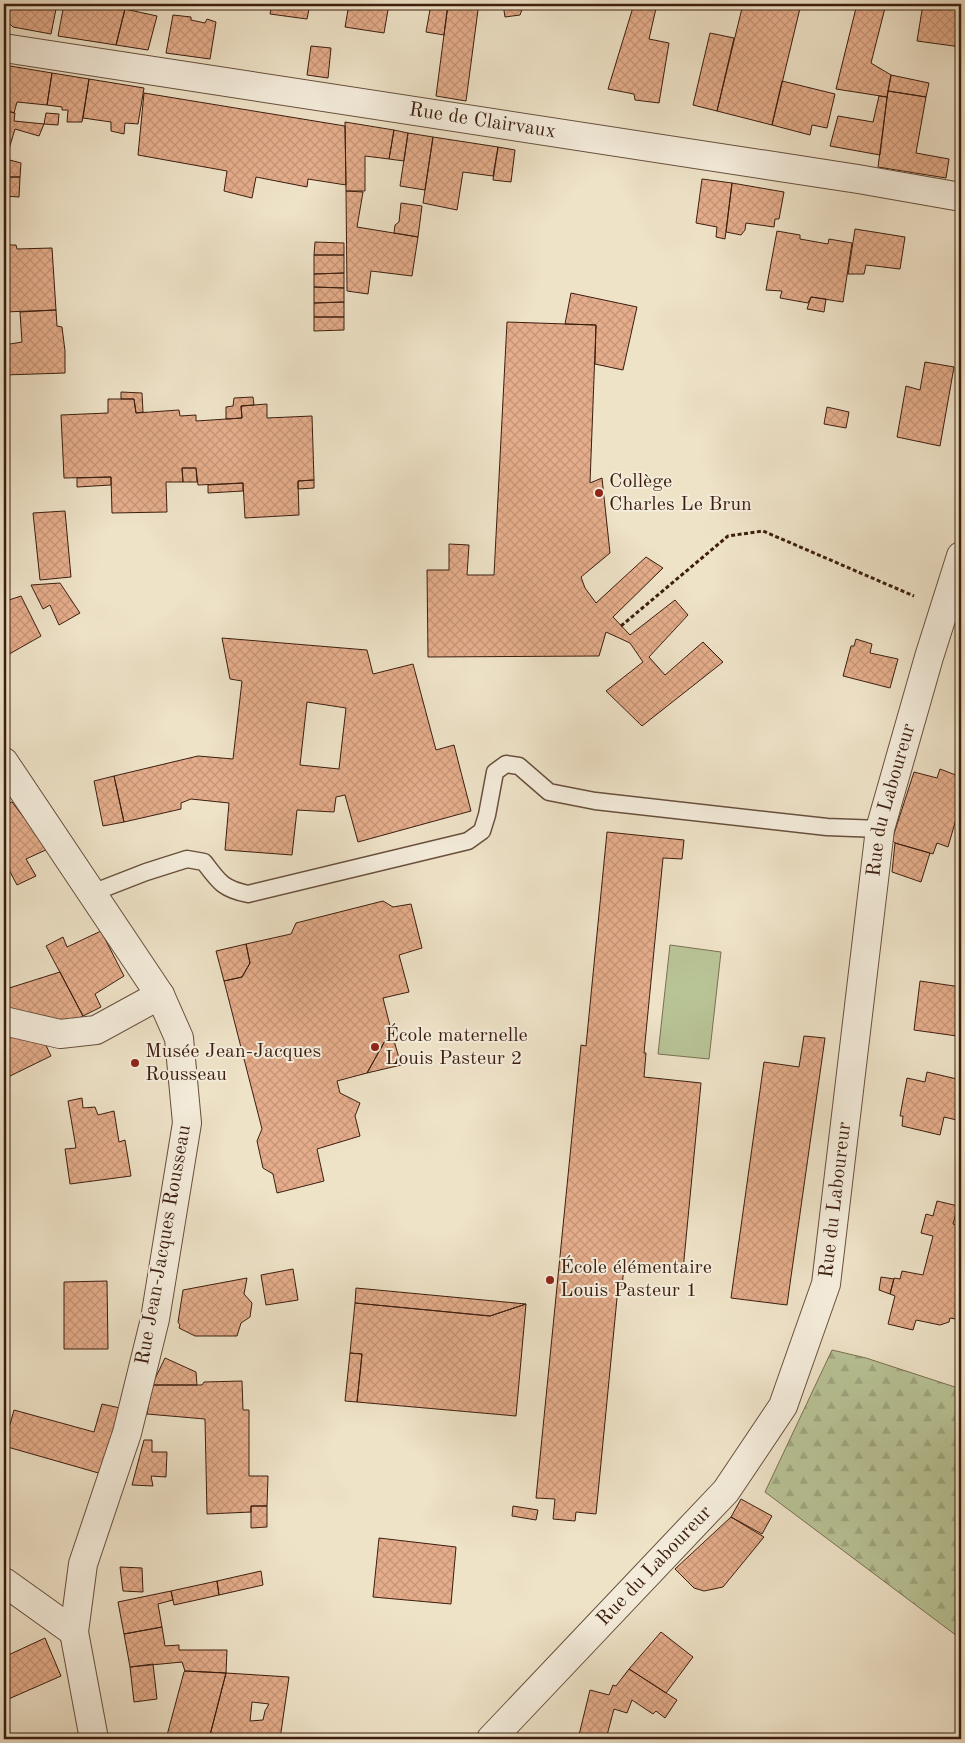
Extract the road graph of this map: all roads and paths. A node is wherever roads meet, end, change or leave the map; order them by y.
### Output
1 (4, 48) edge
2 (961, 197) edge
3 (961, 556) edge
4 (945, 608) junction
5 (621, 626) dead end
6 (4, 762) edge
7 (880, 829) junction
8 (92, 893) junction
9 (160, 995) junction
10 (4, 1021) edge
11 (4, 1582) edge
12 (74, 1632) junction
13 (94, 1739) edge
14 (491, 1739) edge

1 - 2 street, Rue de Clairvaux
3 - 4 street, Rue du Laboureur
4 - 5 path
4 - 7 street, Rue du Laboureur
6 - 8 street, Rue Jean-Jacques Rousseau
7 - 8 lane
7 - 14 street, Rue du Laboureur
8 - 9 street, Rue Jean-Jacques Rousseau
9 - 10 street
9 - 12 street, Rue Jean-Jacques Rousseau
11 - 12 street
12 - 13 street, Rue Jean-Jacques Rousseau

